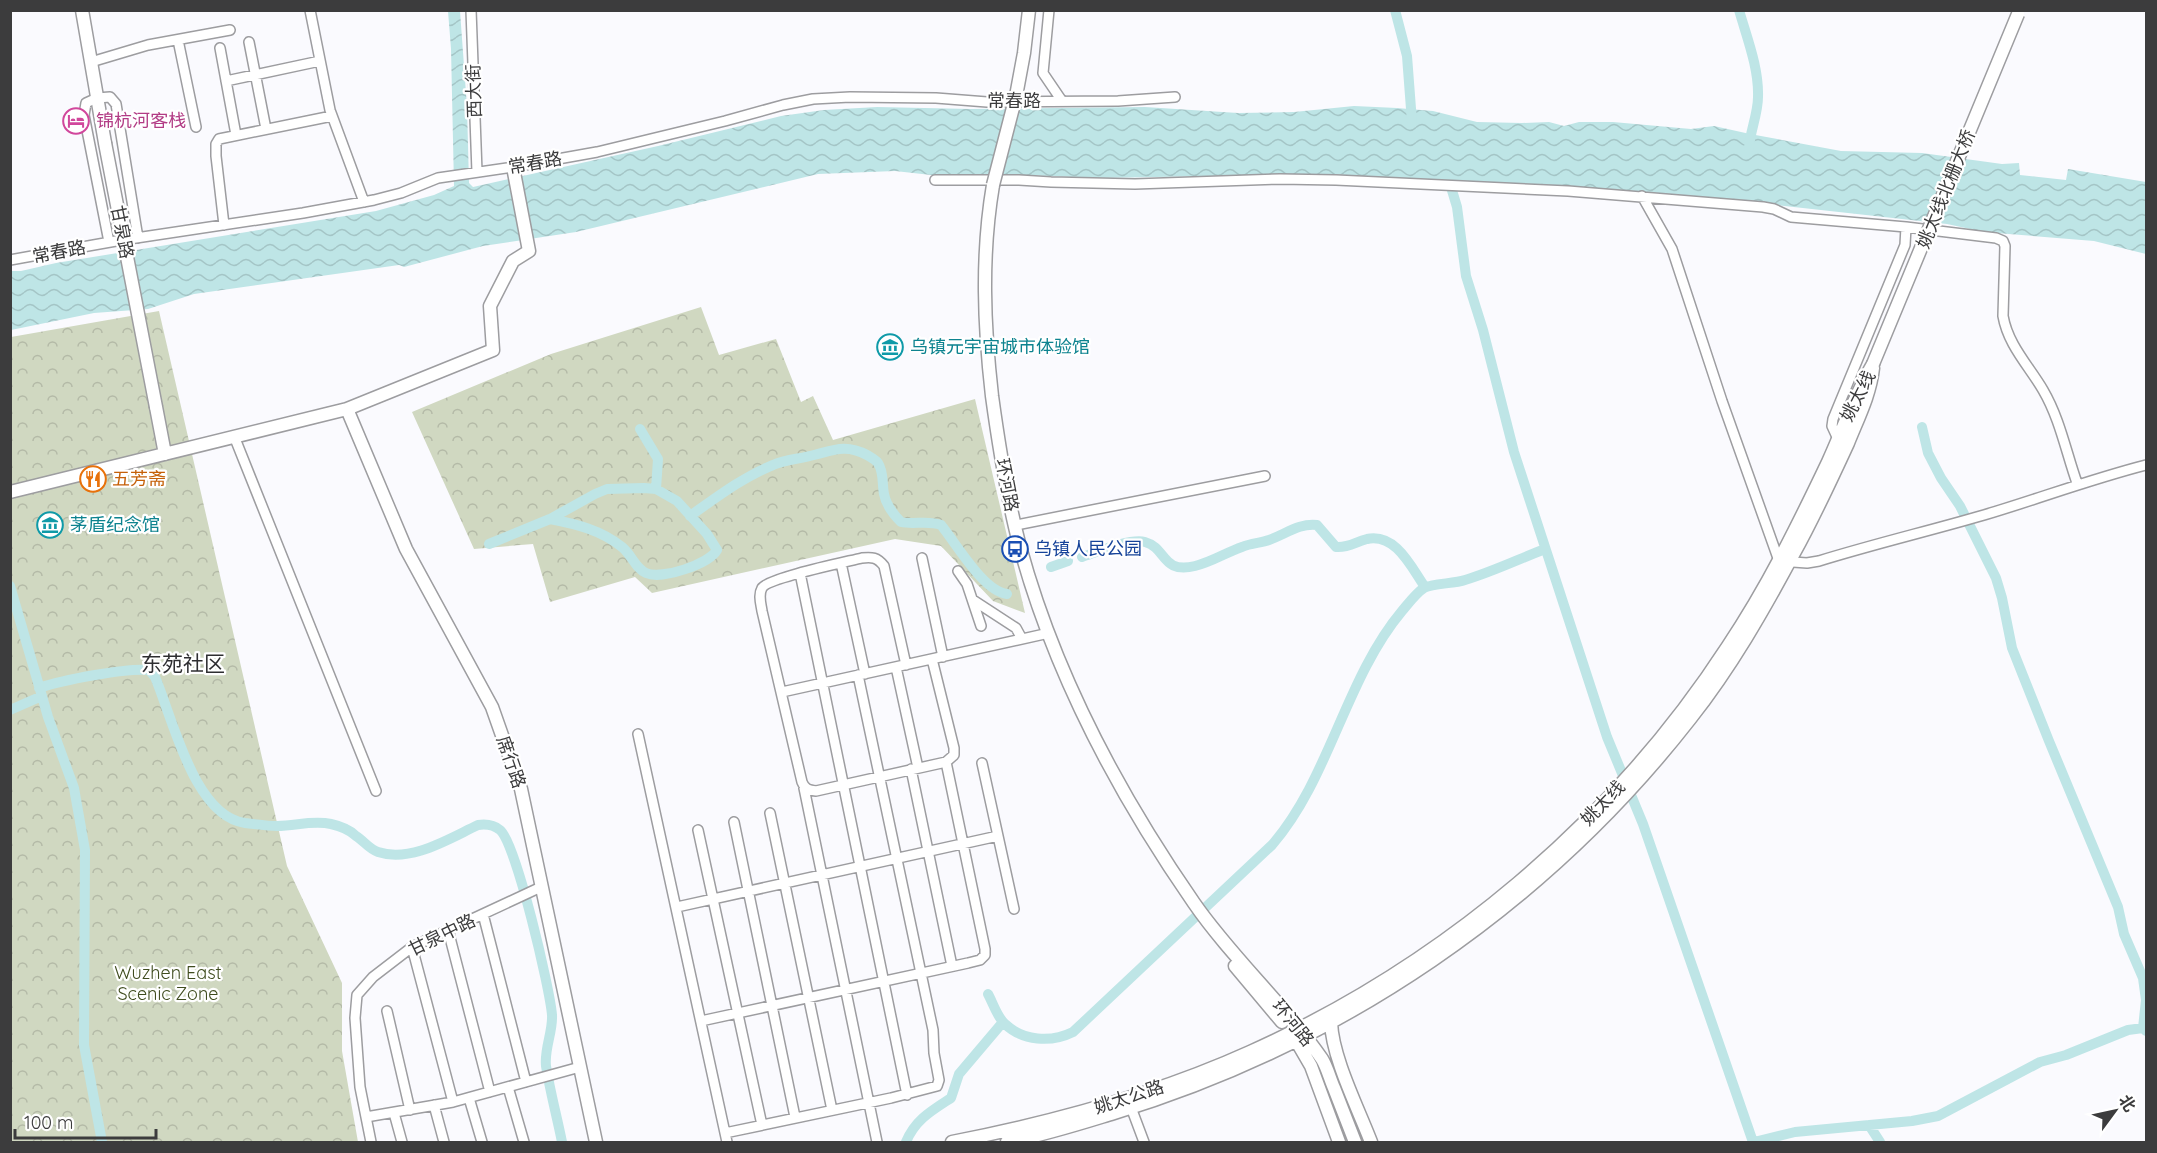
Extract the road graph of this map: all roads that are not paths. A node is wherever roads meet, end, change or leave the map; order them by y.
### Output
1 (82, 10) edge
2 (310, 10) edge
3 (471, 10) edge
4 (1029, 10) edge
5 (1049, 10) edge
6 (2019, 12) edge
7 (230, 30) dead end
8 (178, 40) junction
9 (249, 42) dead end
10 (219, 48) dead end
11 (320, 61) junction
12 (91, 62) junction
13 (255, 74) junction
14 (226, 81) junction
15 (1175, 97) dead end
16 (97, 98) junction
17 (1062, 101) junction
18 (332, 116) junction
19 (196, 127) dead end
20 (266, 129) junction
21 (236, 135) junction
22 (513, 167) junction
23 (474, 172) junction
24 (935, 180) dead end
25 (1642, 196) junction
26 (364, 202) junction
27 (224, 225) junction
28 (1906, 227) junction
29 (138, 238) junction
30 (109, 242) junction
31 (10, 260) edge
32 (1874, 364) junction
33 (347, 409) junction
34 (234, 436) junction
35 (1838, 439) junction
36 (165, 453) junction
37 (2146, 465) edge
38 (1265, 476) dead end
39 (2077, 483) junction
40 (10, 492) edge
41 (1016, 525) junction
42 (922, 558) dead end
43 (1784, 561) junction
44 (841, 563) junction
45 (958, 571) dead end
46 (800, 573) junction
47 (973, 600) junction
48 (981, 626) dead end
49 (1049, 633) junction
50 (1022, 639) junction
51 (944, 657) junction
52 (932, 659) junction
53 (901, 666) junction
54 (862, 674) junction
55 (822, 683) junction
56 (782, 692) junction
57 (638, 734) dead end
58 (946, 762) junction
59 (982, 763) dead end
60 (915, 769) junction
61 (880, 776) junction
62 (844, 784) junction
63 (804, 788) junction
64 (376, 792) dead end
65 (1607, 806) junction
66 (770, 813) dead end
67 (734, 822) dead end
68 (698, 830) dead end
69 (998, 836) junction
70 (963, 843) junction
71 (928, 851) junction
72 (897, 858) junction
73 (860, 866) junction
74 (822, 874) junction
75 (785, 883) junction
76 (537, 889) junction
77 (748, 891) junction
78 (712, 899) junction
79 (677, 907) junction
80 (1014, 909) dead end
81 (483, 914) junction
82 (448, 930) junction
83 (412, 947) junction
84 (952, 966) junction
85 (921, 973) junction
86 (884, 981) junction
87 (845, 989) junction
88 (808, 997) junction
89 (772, 1005) junction
90 (387, 1011) dead end
91 (737, 1013) junction
92 (701, 1021) junction
93 (1331, 1022) junction
94 (1298, 1035) junction
95 (580, 1067) junction
96 (526, 1082) junction
97 (508, 1087) junction
98 (490, 1092) junction
99 (907, 1095) junction
100 (469, 1098) junction
101 (453, 1102) junction
102 (868, 1102) junction
103 (1130, 1103) junction
104 (434, 1105) junction
105 (410, 1110) junction
106 (832, 1110) junction
107 (394, 1113) junction
108 (795, 1117) junction
109 (366, 1118) junction
110 (762, 1125) junction
111 (726, 1138) edge
112 (978, 1140) edge
113 (371, 1143) edge
114 (402, 1143) edge
115 (444, 1143) edge
116 (482, 1143) edge
117 (524, 1143) edge
118 (596, 1143) edge
119 (877, 1143) edge
120 (952, 1143) edge
121 (1007, 1143) edge
122 (1144, 1143) edge
123 (1340, 1143) edge
124 (1355, 1143) edge
125 (1371, 1143) edge

1 - 12 street, 甘泉路
2 - 11 street
3 - 23 street, 西大街
4 - 41 street, 环河路, bridge
5 - 17 street
6 - 32 street, 姚太线北栅大桥, bridge
7 - 8 street
8 - 12 street
8 - 19 street
9 - 13 street
10 - 14 street
11 - 13 street
11 - 18 street
12 - 16 street, 甘泉路
13 - 14 street
13 - 20 street
14 - 21 street
15 - 17 street, 常春路
16 - 29 street
16 - 30 street
16 - 36 street, 甘泉路, bridge
17 - 22 street, 常春路
18 - 20 street
18 - 26 street
20 - 21 street
21 - 27 street
22 - 23 street, 常春路
22 - 33 street
23 - 26 street, 常春路
24 - 25 street
25 - 28 street
25 - 43 street
26 - 27 street, 常春路
27 - 29 street, 常春路
28 - 35 street
28 - 39 street
29 - 30 street, 常春路
30 - 31 street, 常春路
32 - 35 street, 姚太线
32 - 43 street, 姚太线
33 - 34 street
33 - 76 street, 席行路
34 - 36 street
34 - 64 street
35 - 43 street, 姚太线
36 - 40 street
37 - 39 street
38 - 41 street
39 - 43 street
41 - 49 street, 环河路
42 - 51 street
43 - 65 street, 姚太线
44 - 46 street
44 - 53 street
44 - 54 street
45 - 47 street
46 - 55 street
46 - 56 street
47 - 48 street
47 - 50 street
49 - 50 street
49 - 94 street, 环河路
50 - 51 street
51 - 52 street
52 - 53 street
52 - 58 street
53 - 54 street
53 - 60 street
54 - 55 street
54 - 61 street
55 - 56 street
55 - 62 street
56 - 63 street
57 - 79 street
58 - 60 street
58 - 70 street
59 - 69 street
60 - 61 street
60 - 71 street
61 - 62 street
61 - 72 street
62 - 63 street
62 - 73 street
63 - 74 street
65 - 93 street, 姚太线
65 - 94 street, 姚太线
66 - 75 street
67 - 77 street
68 - 78 street
69 - 70 street
69 - 80 street
70 - 71 street
70 - 84 street
71 - 72 street
71 - 84 street
72 - 73 street
72 - 85 street
73 - 74 street
73 - 86 street
74 - 75 street
74 - 87 street
75 - 77 street
75 - 88 street
76 - 81 street, 甘泉中路
76 - 95 street, 席行路
77 - 78 street
77 - 89 street
78 - 79 street
78 - 91 street
79 - 92 street
81 - 82 street, 甘泉中路
81 - 96 street
82 - 83 street, 甘泉中路
82 - 98 street
83 - 101 street
83 - 109 street, 甘泉中路
84 - 85 street
85 - 86 street
85 - 99 street
86 - 87 street
86 - 99 street
87 - 88 street
87 - 102 street
88 - 89 street
88 - 106 street
89 - 91 street
89 - 108 street
90 - 105 street
91 - 92 street
91 - 110 street
92 - 111 street
93 - 94 street, 姚太线
93 - 125 street
94 - 103 street, 姚太公路
94 - 123 street
94 - 124 street, 环河路
95 - 96 street
95 - 118 street, 席行路
96 - 97 street
97 - 98 street
97 - 117 street
98 - 100 street
99 - 102 street
100 - 101 street
100 - 116 street
101 - 104 street
102 - 106 street
102 - 119 street
103 - 112 street, 姚太公路
103 - 121 street, 姚太公路
103 - 122 street
104 - 105 street
104 - 115 street
105 - 107 street
106 - 108 street
107 - 109 street
107 - 114 street
108 - 110 street
109 - 113 street, 甘泉中路
110 - 111 street
112 - 120 street, 姚太公路

